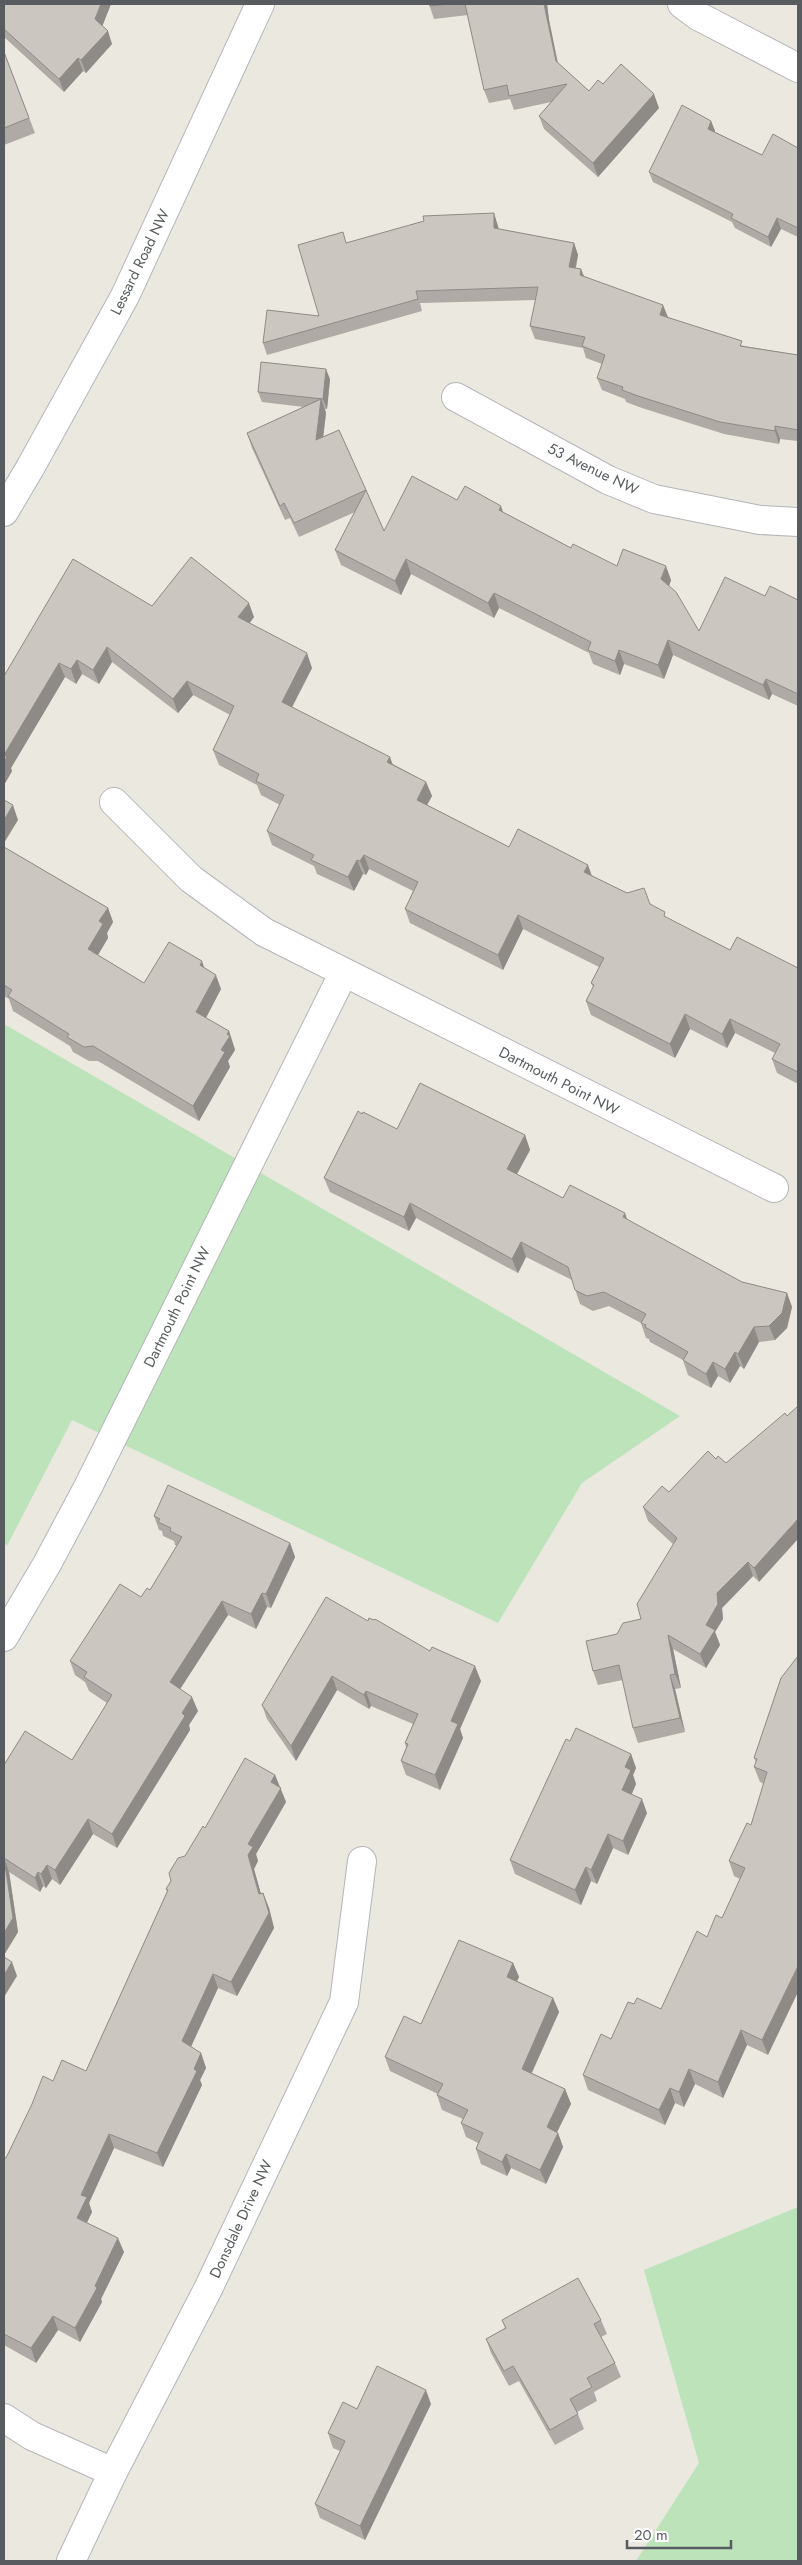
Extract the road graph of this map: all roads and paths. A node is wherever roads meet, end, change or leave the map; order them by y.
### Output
1 (260, 4) edge
2 (682, 4) edge
3 (798, 68) edge
4 (456, 397) dead end
5 (4, 512) edge
6 (798, 522) edge
7 (114, 802) dead end
8 (343, 974) junction
9 (774, 1188) dead end
10 (4, 1637) edge
11 (362, 1861) dead end
12 (4, 2418) edge
13 (113, 2472) junction
14 (72, 2561) edge

1 - 5 street, Lessard Road NW
2 - 3 street
4 - 6 street, 53 Avenue NW
7 - 8 street, Dartmouth Point NW
8 - 9 street, Dartmouth Point NW
8 - 10 street, Dartmouth Point NW
11 - 13 street, Donsdale Drive NW
12 - 13 street
13 - 14 street, Donsdale Drive NW

